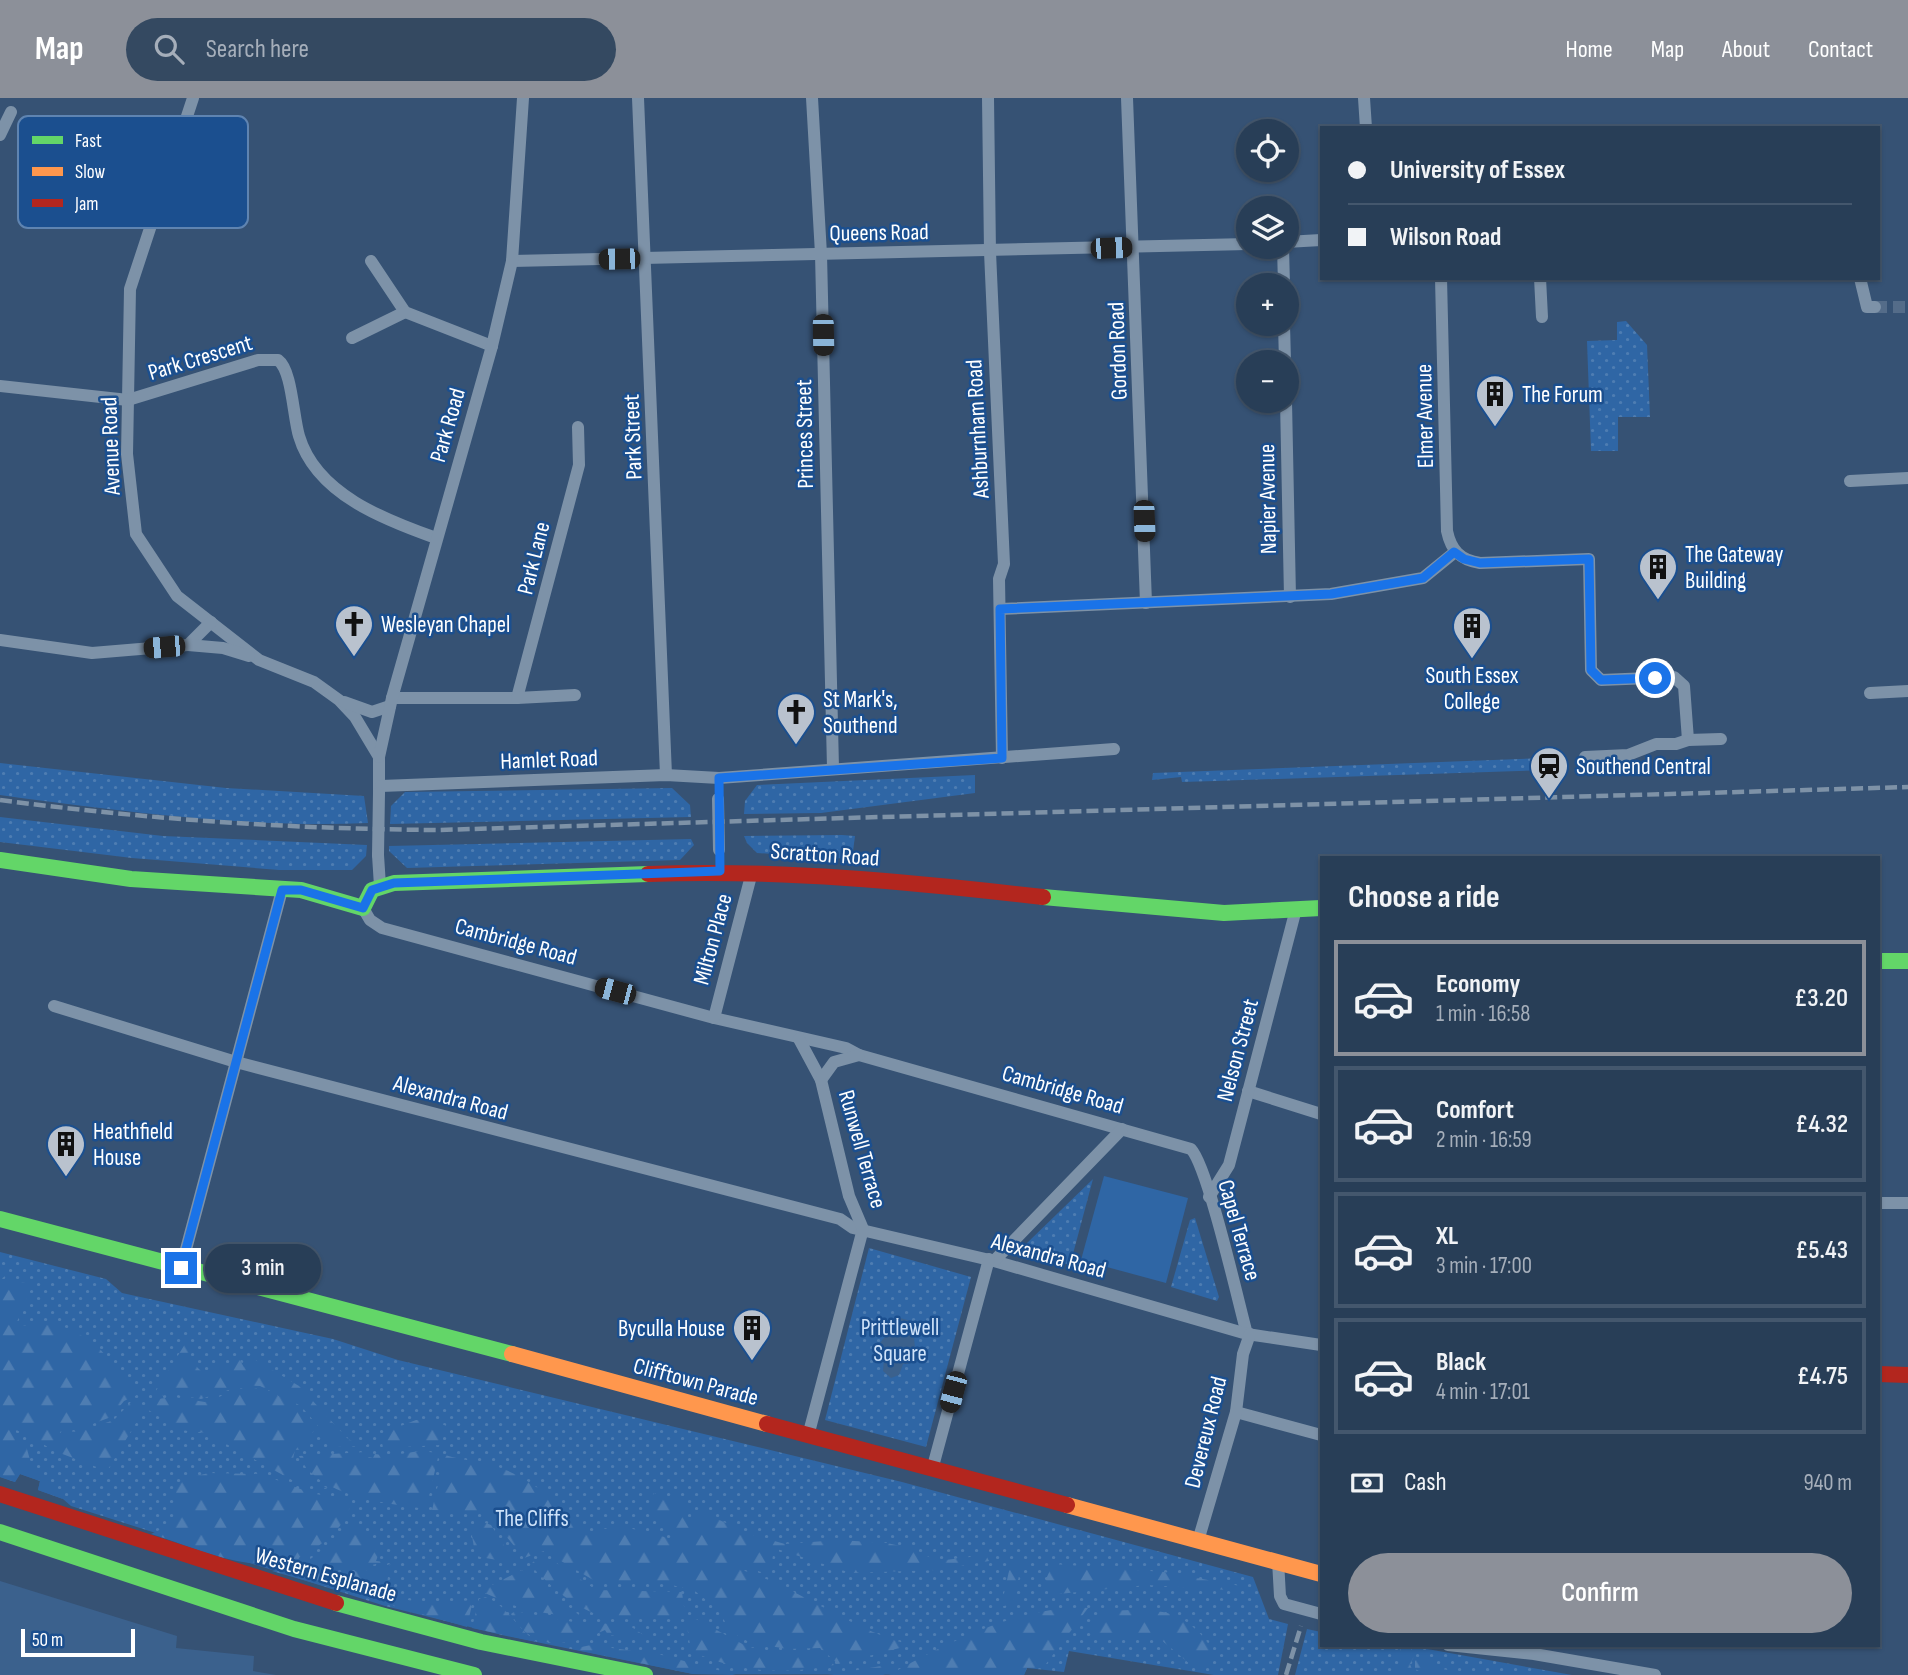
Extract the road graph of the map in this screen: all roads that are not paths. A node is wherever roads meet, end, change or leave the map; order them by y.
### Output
1 (193, 98) edge
2 (523, 98) edge
3 (638, 98) edge
4 (812, 98) edge
5 (988, 98) edge
6 (1128, 98) edge
7 (1364, 98) edge
8 (11, 112) dead end
9 (187, 116) edge
10 (1366, 126) edge
11 (0, 135) edge
12 (150, 228) edge
13 (1320, 240) edge
14 (1299, 241) edge
15 (1236, 244) edge
16 (1135, 247) junction
17 (990, 252) junction
18 (821, 254) junction
19 (646, 259) junction
20 (371, 261) dead end
21 (512, 261) junction
22 (1441, 280) edge
23 (1540, 280) edge
24 (1860, 280) edge
25 (1875, 307) dead end
26 (405, 312) junction
27 (1542, 317) dead end
28 (352, 338) dead end
29 (492, 346) junction
30 (0, 386) edge
31 (128, 400) junction
32 (1286, 413) edge
33 (578, 427) dead end
34 (1908, 478) edge
35 (1850, 481) dead end
36 (436, 538) junction
37 (1454, 552) junction
38 (1290, 597) junction
39 (1146, 603) junction
40 (1000, 609) junction
41 (211, 622) junction
42 (0, 640) edge
43 (188, 645) junction
44 (259, 660) junction
45 (1908, 691) edge
46 (1870, 693) dead end
47 (575, 695) dead end
48 (517, 698) junction
49 (339, 700) junction
50 (391, 702) junction
51 (1721, 739) dead end
52 (1688, 740) junction
53 (1114, 749) dead end
54 (379, 757) junction
55 (1585, 757) dead end
56 (1002, 758) junction
57 (833, 768) junction
58 (666, 775) junction
59 (719, 778) junction
60 (380, 790) junction
61 (0, 860) edge
62 (720, 871) junction
63 (752, 872) junction
64 (380, 886) junction
65 (282, 890) junction
66 (363, 908) junction
67 (1320, 908) edge
68 (1296, 909) junction
69 (1880, 961) edge
70 (1908, 961) edge
71 (54, 1006) dead end
72 (714, 1018) junction
73 (799, 1039) junction
74 (859, 1055) junction
75 (236, 1062) junction
76 (821, 1080) junction
77 (1248, 1091) junction
78 (1320, 1114) edge
79 (1122, 1129) junction
80 (1182, 1145) joint
81 (1209, 1197) junction
82 (1880, 1203) edge
83 (1908, 1203) edge
84 (855, 1210) junction
85 (0, 1219) edge
86 (840, 1219) junction
87 (863, 1229) junction
88 (991, 1260) junction
89 (181, 1268) junction
90 (1248, 1334) junction
91 (1320, 1345) edge
92 (1880, 1374) edge
93 (1908, 1375) edge
94 (1236, 1412) junction
95 (1320, 1435) edge
96 (808, 1436) junction
97 (932, 1470) junction
98 (0, 1494) edge
99 (0, 1532) edge
100 (1198, 1541) junction
101 (1278, 1561) junction
102 (1320, 1574) edge
103 (1320, 1614) edge
104 (1482, 1647) edge
105 (1533, 1650) edge
106 (474, 1675) edge
107 (645, 1675) edge
108 (1655, 1675) edge

1 - 9 street, Avenue Road
2 - 21 street, Park Road
3 - 19 street, Park Street
4 - 18 street, Princes Street
5 - 17 street, Ashburnham Road
6 - 16 street, Gordon Road
7 - 10 street
8 - 11 street
12 - 31 street, Avenue Road
13 - 14 street
15 - 16 street, Queens Road
16 - 17 street, Queens Road
16 - 39 street, Gordon Road
17 - 18 street, Queens Road
17 - 40 street, Ashburnham Road
18 - 19 street, Queens Road
18 - 57 street, Princes Street
19 - 21 street, Queens Road
19 - 58 street, Park Street
20 - 26 street
21 - 29 street, Park Road
22 - 37 street, Elmer Avenue
23 - 27 street
24 - 25 street
26 - 28 street
26 - 29 street
29 - 36 street, Park Road
30 - 31 street
31 - 36 street, Park Crescent
31 - 41 street, Avenue Road
32 - 38 street, Napier Avenue
33 - 48 street, Park Lane
34 - 35 street
36 - 50 street, Park Road
37 - 38 street
37 - 52 street
38 - 39 street
39 - 40 street
40 - 56 street, Ashburnham Road
41 - 43 street
41 - 44 street, Avenue Road
42 - 43 street
43 - 44 street
44 - 49 street, Avenue Road
45 - 46 street
47 - 48 street
48 - 50 street
49 - 50 street, Avenue Road
49 - 54 street, Avenue Road
50 - 54 street, Park Road
51 - 52 street
52 - 55 street
53 - 56 street, Hamlet Road
54 - 60 street, Avenue Road
56 - 57 street, Hamlet Road
57 - 59 street, Hamlet Road
58 - 59 street, Hamlet Road
58 - 60 street, Hamlet Road
59 - 62 street, bridge
60 - 64 street, Avenue Road, bridge
61 - 65 street, Cambridge Road
62 - 63 street, Scratton Road
62 - 64 street, Scratton Road
63 - 68 street, Scratton Road
63 - 72 street, Milton Place
64 - 66 street
65 - 66 street, Cambridge Road
65 - 75 street
66 - 72 street, Cambridge Road
67 - 68 street, Scratton Road
68 - 77 street, Nelson Street
69 - 70 street
71 - 75 street, Alexandra Road
72 - 73 street, Cambridge Road
73 - 74 street, Cambridge Road
73 - 76 street, Runwell Terrace
74 - 76 street, Runwell Terrace
74 - 79 street, Cambridge Road
75 - 86 street, Alexandra Road
75 - 89 street
76 - 84 street, Runwell Terrace
77 - 78 street
77 - 81 street, Nelson Street
79 - 80 street, Cambridge Road
79 - 88 street
80 - 81 street, Capel Terrace
81 - 90 street, Capel Terrace
82 - 83 street
84 - 86 street
84 - 87 street, Runwell Terrace
85 - 89 street, Clifftown Parade
86 - 87 street, Alexandra Road
87 - 88 street, Alexandra Road
87 - 96 street
88 - 90 street, Alexandra Road
88 - 97 street
89 - 96 street, Clifftown Parade
90 - 91 street, Alexandra Road
90 - 94 street, Devereux Road
92 - 93 street
94 - 95 street
94 - 100 street, Devereux Road
96 - 97 street, Clifftown Parade
97 - 100 street, Clifftown Parade
98 - 107 street, Western Esplanade
99 - 106 street
100 - 101 street, Clifftown Parade
101 - 102 street, Clifftown Parade
101 - 103 street
104 - 105 street
105 - 108 street

